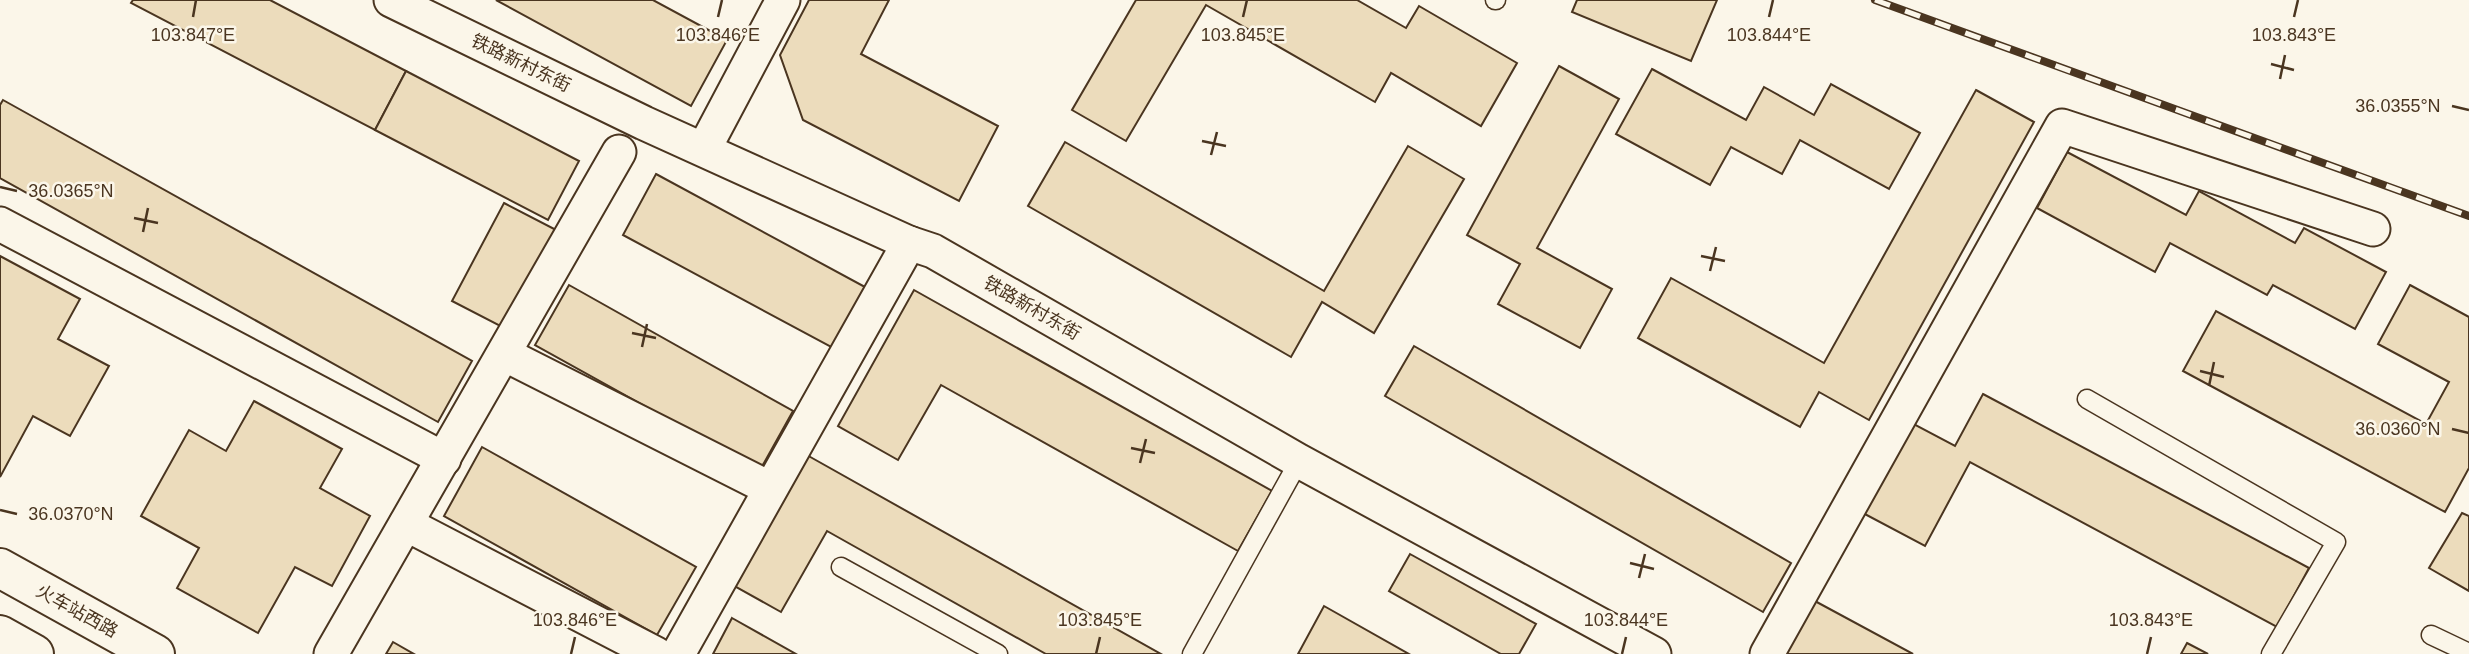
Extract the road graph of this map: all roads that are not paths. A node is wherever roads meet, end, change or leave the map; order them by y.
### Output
1 (783, 0) edge
2 (403, 3) edge
3 (704, 149) junction
4 (619, 152) dead end
5 (0, 224) edge
6 (2373, 229) dead end
7 (909, 243) junction
8 (504, 354) junction
9 (2087, 399) dead end
10 (444, 459) junction
11 (1299, 461) junction
12 (769, 488) junction
13 (406, 524) junction
14 (841, 567) dead end
15 (0, 568) edge
16 (0, 635) edge
17 (2431, 635) dead end
18 (1194, 653) edge
19 (2469, 653) edge
20 (34, 654) edge
21 (155, 654) edge
22 (331, 654) edge
23 (656, 654) edge
24 (678, 654) edge
25 (998, 654) edge
26 (1654, 654) edge
27 (1767, 654) edge
28 (2271, 654) edge

1 - 3 street
2 - 3 street, 铁路新村东街
3 - 7 street, 铁路新村东街
4 - 8 street
5 - 10 street
6 - 27 street
7 - 11 street, 铁路新村东街
7 - 12 street
8 - 10 street
8 - 12 street
9 - 28 lane
10 - 13 street
11 - 18 lane
11 - 26 street, 铁路新村东街
12 - 24 street
13 - 22 street
13 - 23 street
14 - 25 lane
15 - 21 main road, 火车站西路
16 - 20 main road
17 - 19 lane

